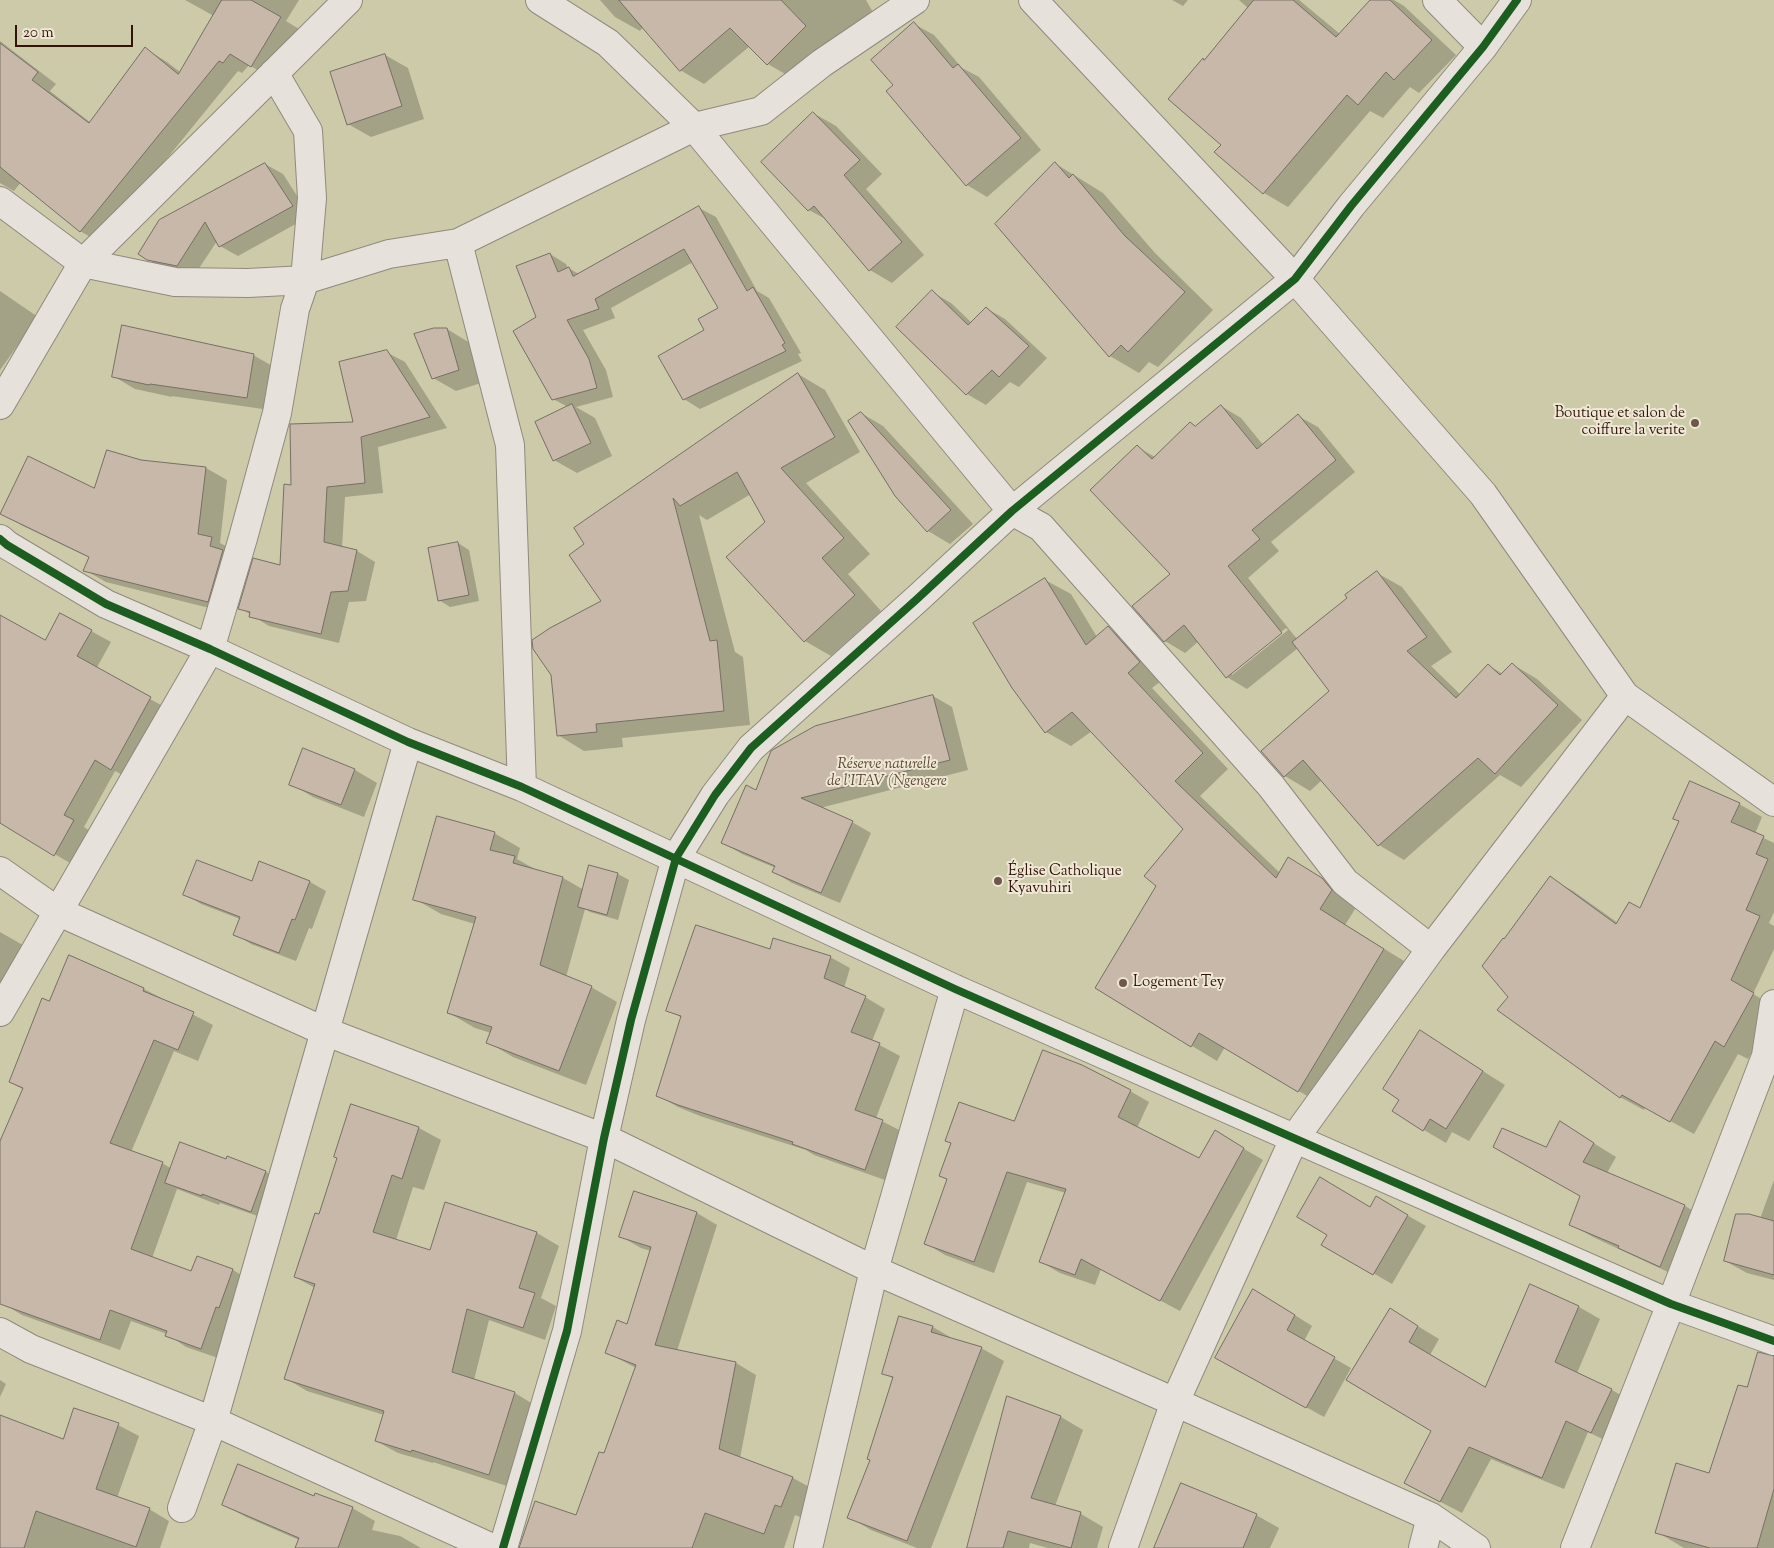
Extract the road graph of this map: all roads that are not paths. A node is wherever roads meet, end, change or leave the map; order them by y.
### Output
1 (348, 0) edge
2 (540, 0) edge
3 (915, 0) edge
4 (1033, 0) edge
5 (1437, 0) edge
6 (1517, 0) edge
7 (1483, 48) junction
8 (274, 73) junction
9 (694, 128) junction
10 (0, 201) edge
11 (458, 243) junction
12 (83, 263) junction
13 (1295, 279) junction
14 (305, 280) junction
15 (0, 405) edge
16 (1012, 511) junction
17 (0, 539) edge
18 (210, 649) junction
19 (1625, 696) junction
20 (408, 742) junction
21 (522, 787) junction
22 (1774, 802) edge
23 (676, 858) junction
24 (0, 871) edge
25 (57, 911) junction
26 (1431, 949) junction
27 (955, 989) junction
28 (1774, 1004) edge
29 (0, 1012) edge
30 (324, 1031) junction
31 (604, 1138) junction
32 (1294, 1139) junction
33 (874, 1270) junction
34 (1671, 1304) junction
35 (0, 1332) edge
36 (1774, 1341) edge
37 (1175, 1402) junction
38 (213, 1422) junction
39 (182, 1508) dead end
40 (1431, 1517) junction
41 (492, 1548) edge
42 (502, 1548) edge
43 (808, 1548) edge
44 (1123, 1548) edge
45 (1423, 1548) edge
46 (1476, 1548) edge
47 (1575, 1548) edge

1 - 8 street
2 - 9 street
3 - 9 street
4 - 13 street
5 - 7 street
6 - 7 street
7 - 13 street
8 - 12 street
8 - 14 street
9 - 11 street
9 - 16 street
10 - 12 street
11 - 14 street
11 - 21 street
12 - 14 street
12 - 15 street
13 - 16 street
13 - 19 street
14 - 18 street
16 - 23 street
16 - 26 street
17 - 18 street
18 - 20 street
18 - 25 street
19 - 22 street
19 - 26 street
20 - 21 street
20 - 30 street
21 - 23 street
23 - 27 street
23 - 31 street
24 - 25 street
25 - 29 street
25 - 30 street
26 - 32 street
27 - 32 street
27 - 33 street
28 - 34 street
30 - 31 street
30 - 38 street
31 - 33 street
31 - 42 street
32 - 34 street
32 - 37 street
33 - 37 street
33 - 43 street
34 - 36 street
34 - 47 street
35 - 38 street
37 - 40 street
37 - 44 street
38 - 39 street
38 - 41 street
40 - 45 street
40 - 46 street

